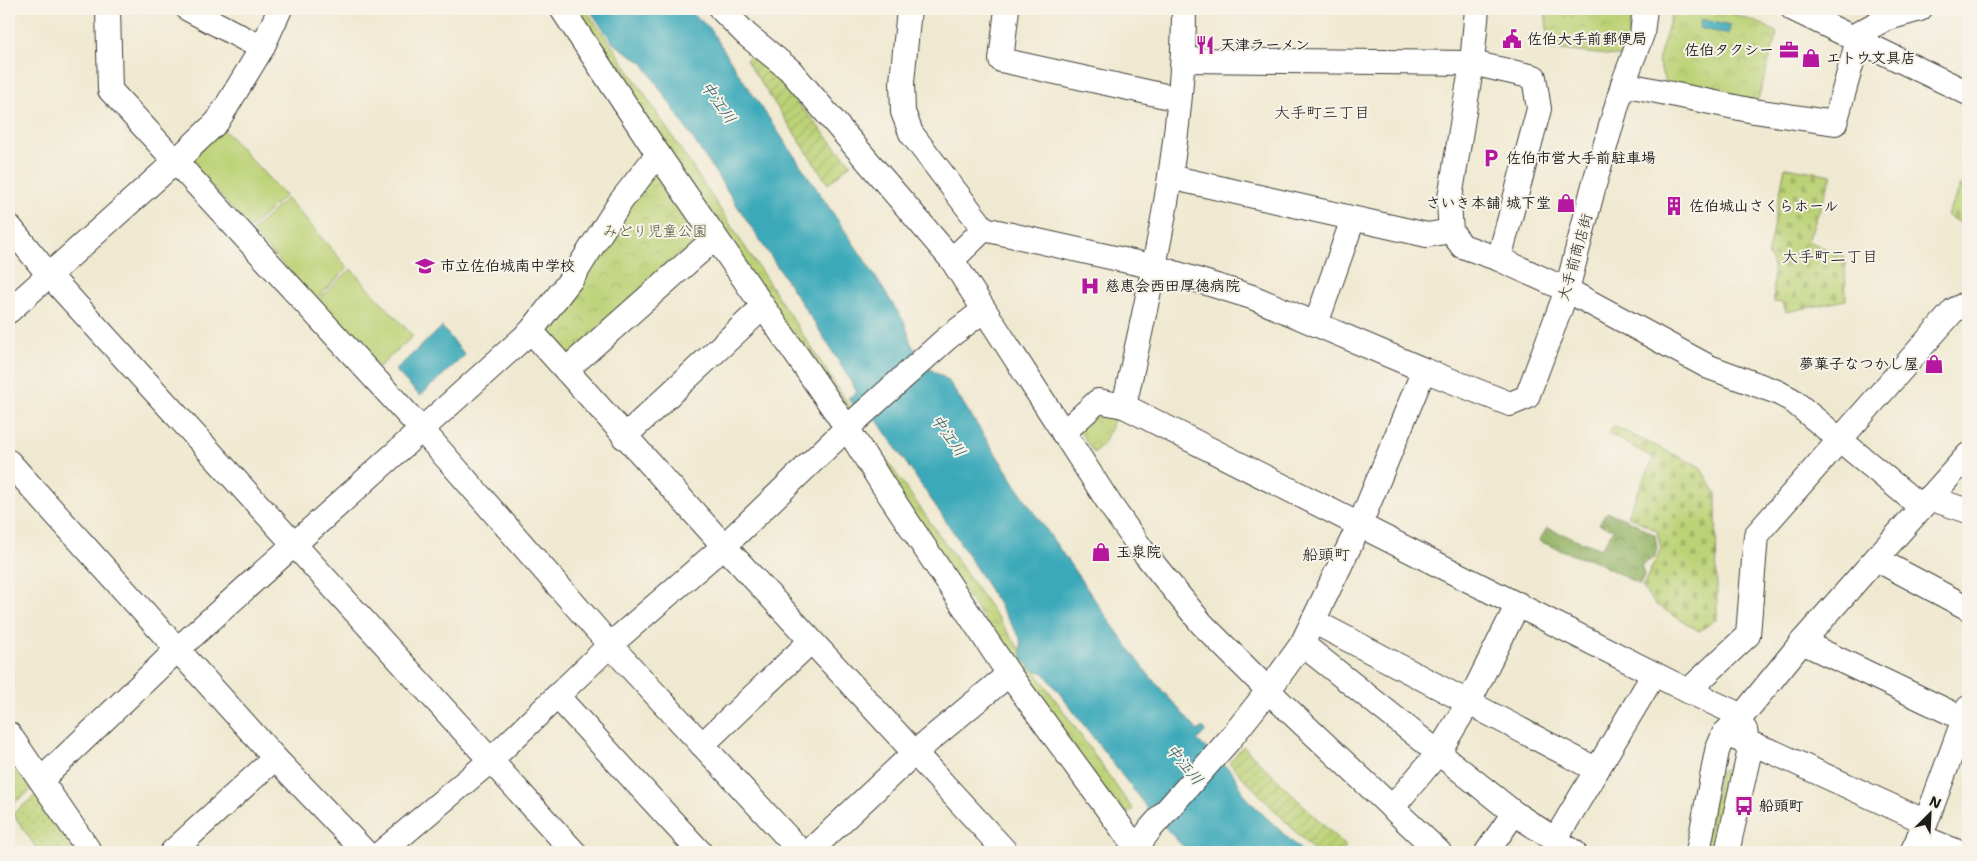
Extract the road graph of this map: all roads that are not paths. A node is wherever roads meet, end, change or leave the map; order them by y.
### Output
1 (108, 9) edge
2 (188, 9) edge
3 (280, 9) edge
4 (562, 9) edge
5 (721, 9) edge
6 (737, 9) edge
7 (909, 9) edge
8 (1007, 9) edge
9 (1184, 9) edge
10 (1477, 9) edge
11 (1644, 9) edge
12 (1793, 9) edge
13 (1920, 9) edge
14 (747, 35) junction
15 (1855, 39) junction
16 (262, 48) junction
17 (1184, 60) junction
18 (1481, 65) junction
19 (1624, 84) junction
20 (1968, 93) edge
21 (1179, 99) junction
22 (658, 154) junction
23 (176, 162) junction
24 (1170, 177) junction
25 (1353, 219) junction
26 (9, 226) edge
27 (984, 229) junction
28 (1451, 232) junction
29 (715, 238) junction
30 (1499, 259) junction
31 (952, 260) junction
32 (1154, 267) junction
33 (49, 275) junction
34 (1567, 290) junction
35 (1968, 303) edge
36 (764, 307) junction
37 (984, 310) junction
38 (9, 311) edge
39 (1316, 324) junction
40 (532, 332) junction
41 (566, 370) junction
42 (1424, 370) junction
43 (1124, 406) junction
44 (851, 424) junction
45 (423, 431) junction
46 (1063, 433) junction
47 (624, 437) junction
48 (1838, 440) junction
49 (1968, 455) edge
50 (9, 462) edge
51 (1925, 503) junction
52 (1968, 511) edge
53 (1360, 524) junction
54 (294, 546) junction
55 (724, 546) junction
56 (1876, 559) junction
57 (1518, 604) junction
58 (1968, 608) edge
59 (1313, 622) junction
60 (811, 641) junction
61 (1802, 642) junction
62 (1302, 644) junction
63 (610, 645) junction
64 (178, 648) junction
65 (1009, 674) junction
66 (1654, 674) junction
67 (1268, 691) junction
68 (1688, 691) junction
69 (557, 696) junction
70 (1469, 702) junction
71 (1742, 716) junction
72 (1967, 716) edge
73 (9, 734) edge
74 (1724, 734) junction
75 (1748, 743) junction
76 (702, 745) junction
77 (1438, 752) junction
78 (914, 753) junction
79 (275, 758) junction
80 (490, 761) junction
81 (1597, 770) junction
82 (40, 780) junction
83 (1392, 808) junction
84 (1514, 813) junction
85 (1919, 837) edge
86 (1564, 846) edge
87 (1136, 851) edge
88 (90, 852) edge
89 (172, 852) edge
90 (365, 852) edge
91 (382, 852) edge
92 (574, 852) edge
93 (700, 852) edge
94 (801, 852) edge
95 (809, 852) edge
96 (1006, 852) edge
97 (1440, 852) edge
98 (1487, 852) edge
99 (1698, 852) edge
100 (1727, 852) edge
101 (1958, 852) edge

1 - 23 street
2 - 16 street
3 - 16 street
4 - 22 street
5 - 14 street
6 - 14 street
7 - 27 street
8 - 21 street
9 - 17 street
10 - 18 street
11 - 19 street, 大手前商店街
12 - 15 street
13 - 15 street
14 - 31 street
15 - 19 street
15 - 20 street
16 - 23 street
17 - 18 street
17 - 21 street
18 - 28 street
18 - 30 street
19 - 34 street, 大手前商店街
21 - 24 street
22 - 29 street
22 - 40 street
23 - 33 street
23 - 45 street
24 - 25 street
24 - 32 street
25 - 28 street
25 - 39 street
26 - 33 street
27 - 31 street
27 - 32 street, 大手前商店街
28 - 30 street
29 - 36 street
29 - 41 street
30 - 34 street
31 - 37 street
32 - 39 street, 大手前商店街
32 - 43 street
33 - 38 street
33 - 54 street
34 - 42 street, 大手前商店街
34 - 48 street
35 - 48 street
36 - 44 street
36 - 47 street
37 - 44 street
37 - 46 street
39 - 42 street, 大手前商店街
40 - 41 street
40 - 45 street
41 - 47 street
42 - 53 street
43 - 46 street
43 - 53 street
44 - 55 street
44 - 65 street
45 - 54 street
45 - 63 street
46 - 67 street
47 - 55 street
48 - 51 street
48 - 68 street
49 - 51 street
50 - 64 street
51 - 52 street
51 - 56 street
53 - 57 street
53 - 59 street
54 - 64 street
54 - 80 street
55 - 60 street
55 - 63 street
56 - 58 street
56 - 61 street
57 - 66 street
57 - 70 street
59 - 62 street
59 - 70 street
60 - 76 street
60 - 78 street
61 - 71 street
61 - 72 street
62 - 67 street
62 - 77 street
63 - 69 street
63 - 76 street
64 - 79 street
64 - 82 street
65 - 78 street
65 - 87 street
66 - 68 street
66 - 81 street
67 - 83 street
67 - 87 street
68 - 71 street
69 - 80 street
69 - 93 street
70 - 77 street
70 - 81 street
71 - 74 street
71 - 75 street
72 - 85 street
73 - 82 street
74 - 75 street
74 - 99 street
75 - 85 street
75 - 100 street
76 - 94 street
77 - 83 street
77 - 84 street
78 - 95 street
78 - 96 street
79 - 89 street
79 - 90 street
80 - 91 street
80 - 92 street
81 - 86 street
82 - 88 street
83 - 97 street
84 - 86 street
84 - 98 street
85 - 101 street

